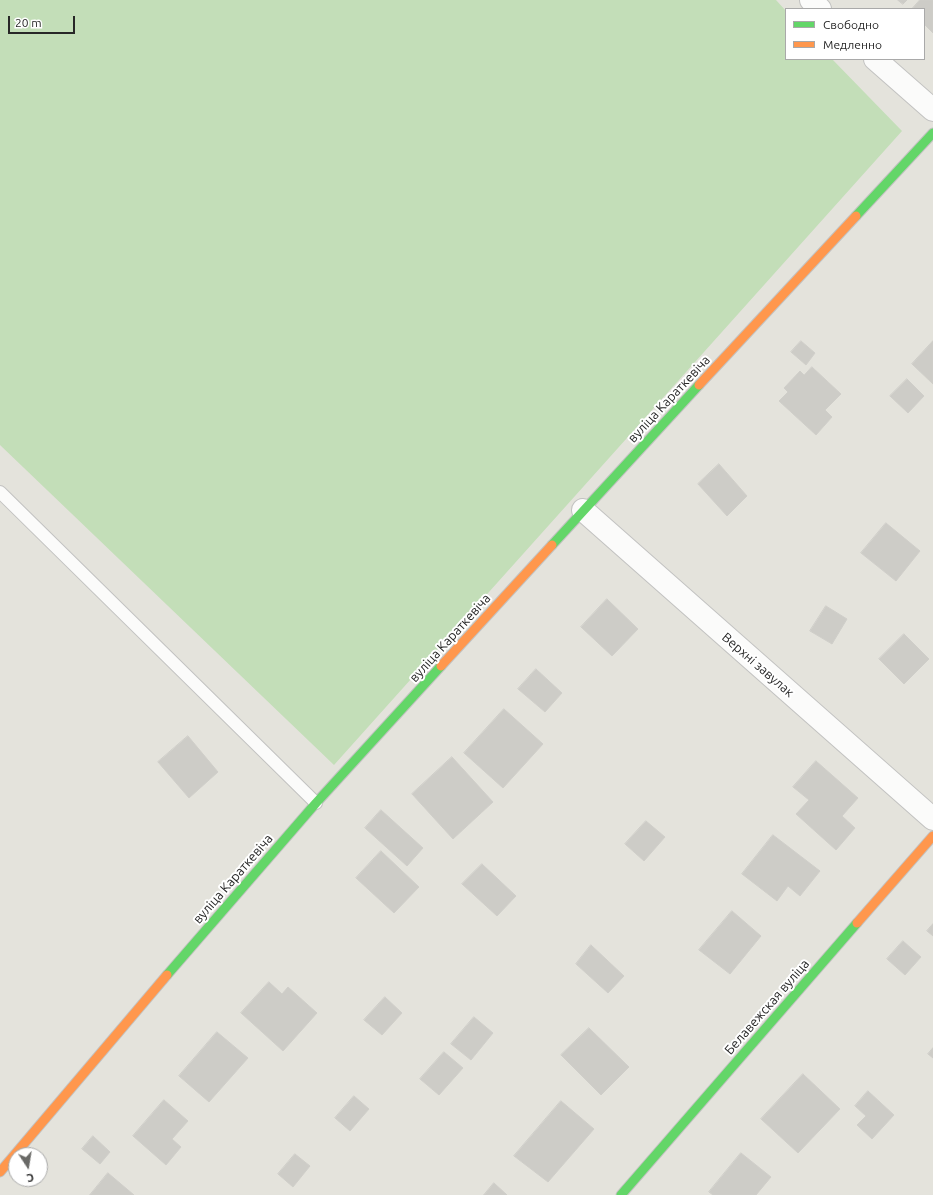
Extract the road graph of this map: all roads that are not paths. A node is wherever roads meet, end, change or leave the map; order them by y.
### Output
1 (811, 0) edge
2 (819, 8) edge
3 (876, 60) edge
4 (933, 110) edge
5 (933, 133) edge
6 (2, 496) edge
7 (583, 510) junction
8 (316, 803) junction
9 (933, 819) edge
10 (933, 836) edge
11 (0, 1172) edge
12 (620, 1195) edge

1 - 2 street
3 - 4 street
5 - 7 street, вуліца Караткевіча
6 - 8 lane
7 - 8 street, вуліца Караткевіча
7 - 9 street, Верхні завулак
8 - 11 street, вуліца Караткевіча
10 - 12 street, Белавежская вуліца

